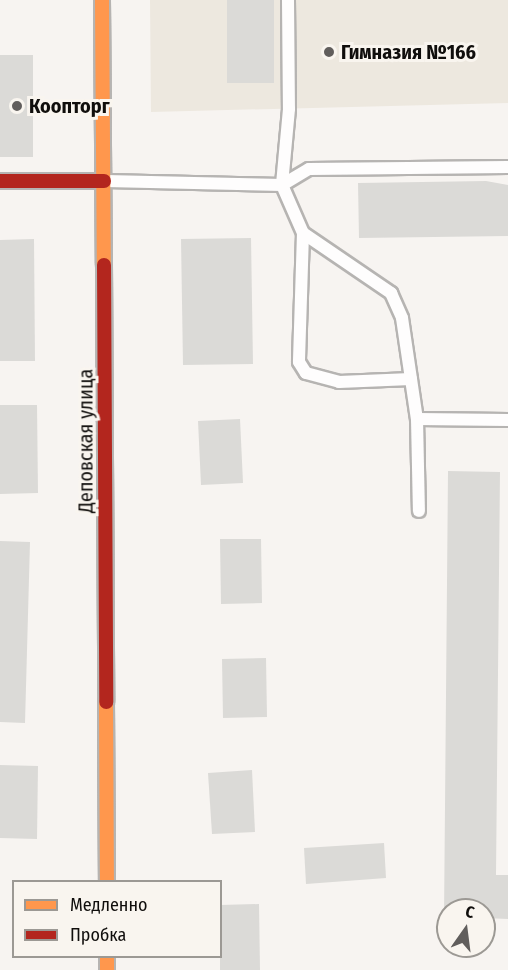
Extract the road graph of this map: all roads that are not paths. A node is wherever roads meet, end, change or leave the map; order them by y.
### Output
1 (102, 0) edge
2 (288, 0) edge
3 (508, 167) edge
4 (0, 181) edge
5 (104, 181) junction
6 (282, 185) junction
7 (303, 233) junction
8 (411, 379) junction
9 (417, 419) junction
10 (508, 420) edge
11 (419, 511) dead end
12 (107, 880) edge

1 - 5 street, Деповская улица
2 - 6 lane
3 - 6 lane
4 - 5 street
5 - 6 lane
5 - 12 street, Деповская улица
6 - 7 lane
7 - 8 lane
7 - 8 lane
8 - 9 lane
9 - 10 lane
9 - 11 lane

